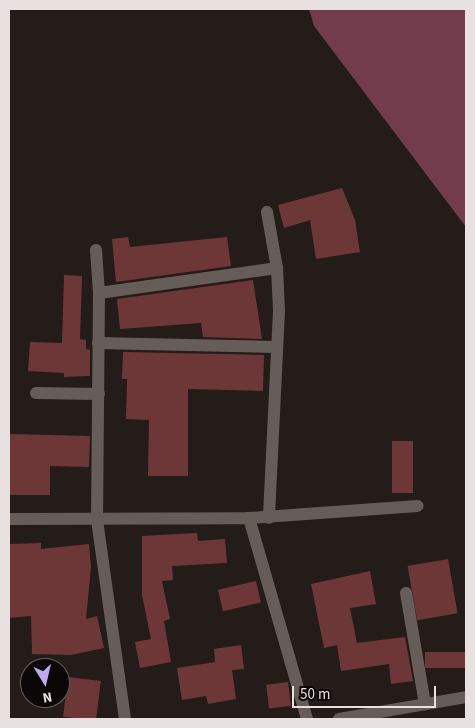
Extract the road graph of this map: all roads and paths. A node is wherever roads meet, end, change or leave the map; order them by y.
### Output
1 (267, 212) dead end
2 (96, 250) dead end
3 (277, 268) junction
4 (99, 293) junction
5 (98, 343) junction
6 (276, 347) junction
7 (36, 393) dead end
8 (99, 394) junction
9 (418, 506) dead end
10 (249, 518) junction
11 (269, 518) junction
12 (9, 519) edge
13 (97, 520) junction
14 (406, 593) dead end
15 (466, 697) edge
16 (425, 704) junction
17 (126, 719) edge
18 (307, 719) edge
19 (339, 719) edge

1 - 3 street
2 - 4 street
3 - 4 street
3 - 6 street
4 - 5 street
5 - 6 street
5 - 8 street
6 - 11 street
7 - 8 street
8 - 13 street
9 - 11 street
10 - 11 street
10 - 13 street
10 - 18 street
12 - 13 street
13 - 17 street
14 - 16 street
15 - 16 street
16 - 19 street

